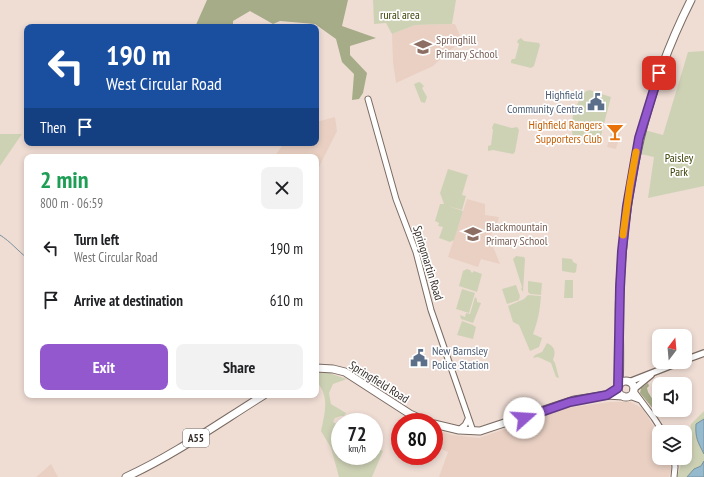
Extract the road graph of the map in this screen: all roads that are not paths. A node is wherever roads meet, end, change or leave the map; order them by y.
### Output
1 (691, 0) edge
2 (368, 99) dead end
3 (704, 353) edge
4 (692, 357) edge
5 (319, 368) edge
6 (662, 369) edge
7 (619, 373) junction
8 (652, 373) junction
9 (628, 381) junction
10 (618, 387) junction
11 (630, 393) junction
12 (607, 395) junction
13 (259, 398) edge
14 (408, 413) edge
15 (468, 419) junction
16 (658, 425) edge
17 (443, 426) edge
18 (459, 430) junction
19 (473, 432) junction
20 (675, 465) edge
21 (126, 477) edge
22 (674, 477) edge

1 - 7 highway
2 - 15 street, Springmartin Road
3 - 4 main road
5 - 14 highway, Springfield Road
6 - 8 main road
7 - 9 highway
7 - 10 highway
8 - 9 main road
8 - 11 main road
9 - 10 highway
9 - 11 highway
10 - 11 highway
10 - 12 highway
11 - 12 highway
11 - 16 street
12 - 19 highway
13 - 21 highway, A55
15 - 18 street
15 - 19 street, Springmartin Road
17 - 18 highway
18 - 19 highway
20 - 22 street

